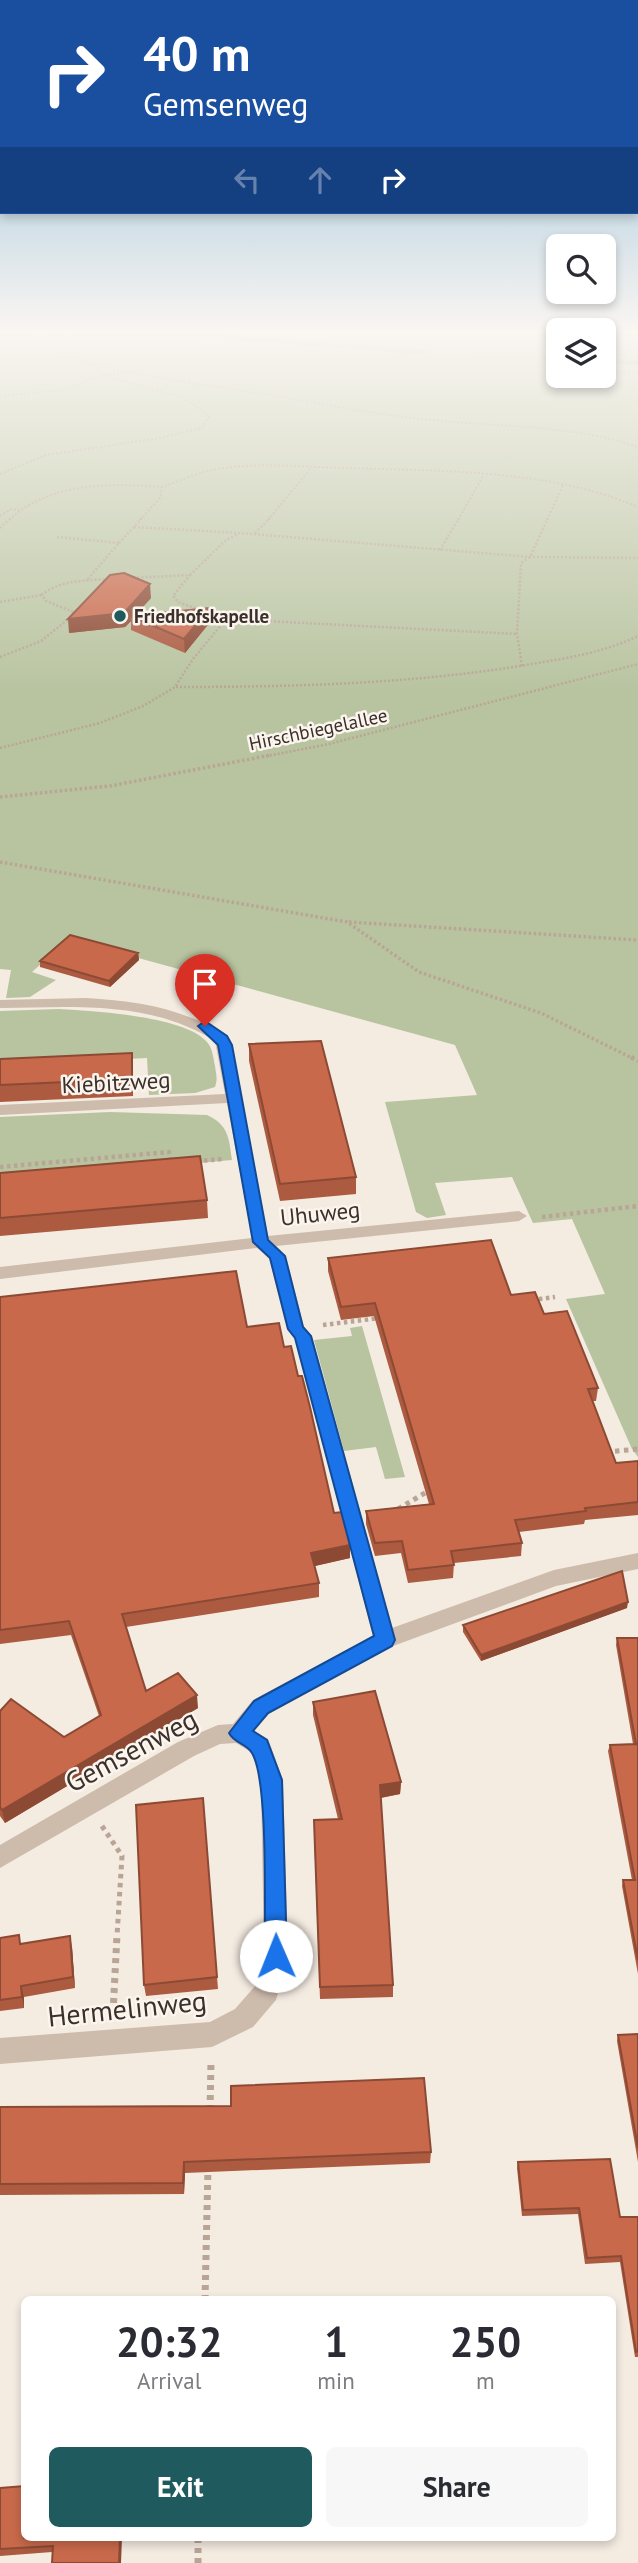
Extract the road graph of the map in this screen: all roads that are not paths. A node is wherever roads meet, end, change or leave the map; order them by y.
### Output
1 (0, 1004) edge
2 (234, 1098) junction
3 (0, 1110) edge
4 (519, 1216) road end
5 (261, 1242) junction
6 (0, 1273) edge
7 (638, 1561) edge
8 (385, 1640) junction
9 (239, 1733) junction
10 (0, 1857) edge
11 (0, 2051) edge

1 - 2 street
2 - 3 street, Kiebitzweg
2 - 5 street
4 - 5 street, Uhuweg
5 - 6 street, Uhuweg
5 - 8 street
7 - 8 street
8 - 9 street
9 - 10 street, Gemsenweg
9 - 11 street, Hermelinweg

